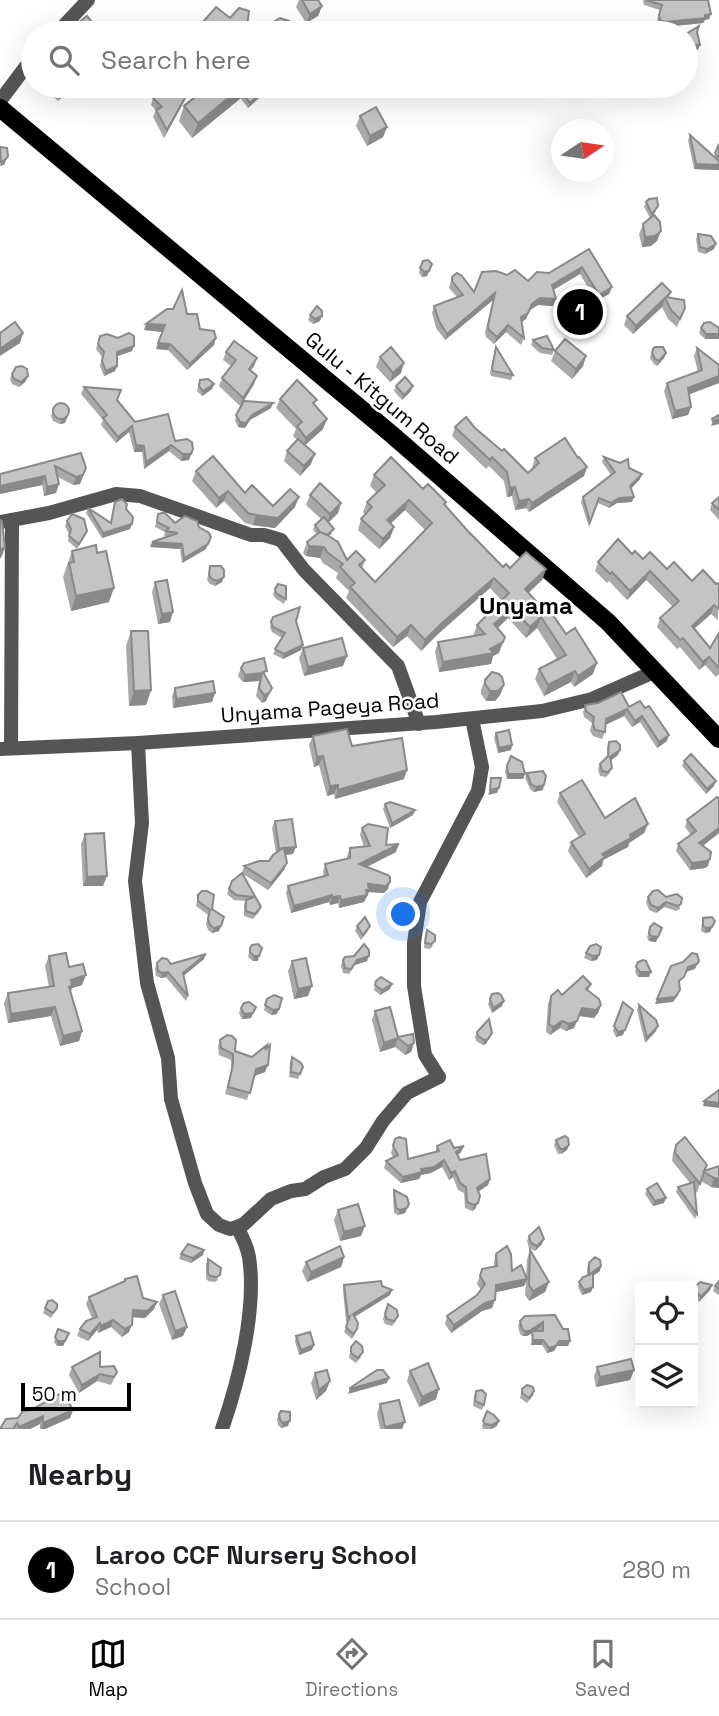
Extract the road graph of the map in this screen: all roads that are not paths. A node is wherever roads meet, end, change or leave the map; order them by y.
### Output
1 (88, 0) edge
2 (68, 21) edge
3 (21, 73) edge
4 (0, 101) edge
5 (0, 108) edge
6 (6, 521) edge
7 (656, 671) junction
8 (472, 719) junction
9 (419, 723) junction
10 (719, 739) edge
11 (138, 743) junction
12 (6, 748) edge
13 (237, 1227) junction
14 (222, 1429) edge

1 - 2 street
3 - 4 street
5 - 7 main road, Gulu - Kitgum Road
6 - 9 street
6 - 12 street
7 - 8 street, Unyama Pageya Road
7 - 10 main road, Gulu - Kitgum Road
8 - 9 street, Unyama Pageya Road
8 - 13 street
9 - 11 street, Unyama Pageya Road
11 - 12 street, Unyama Pageya Road
11 - 13 street
13 - 14 street

